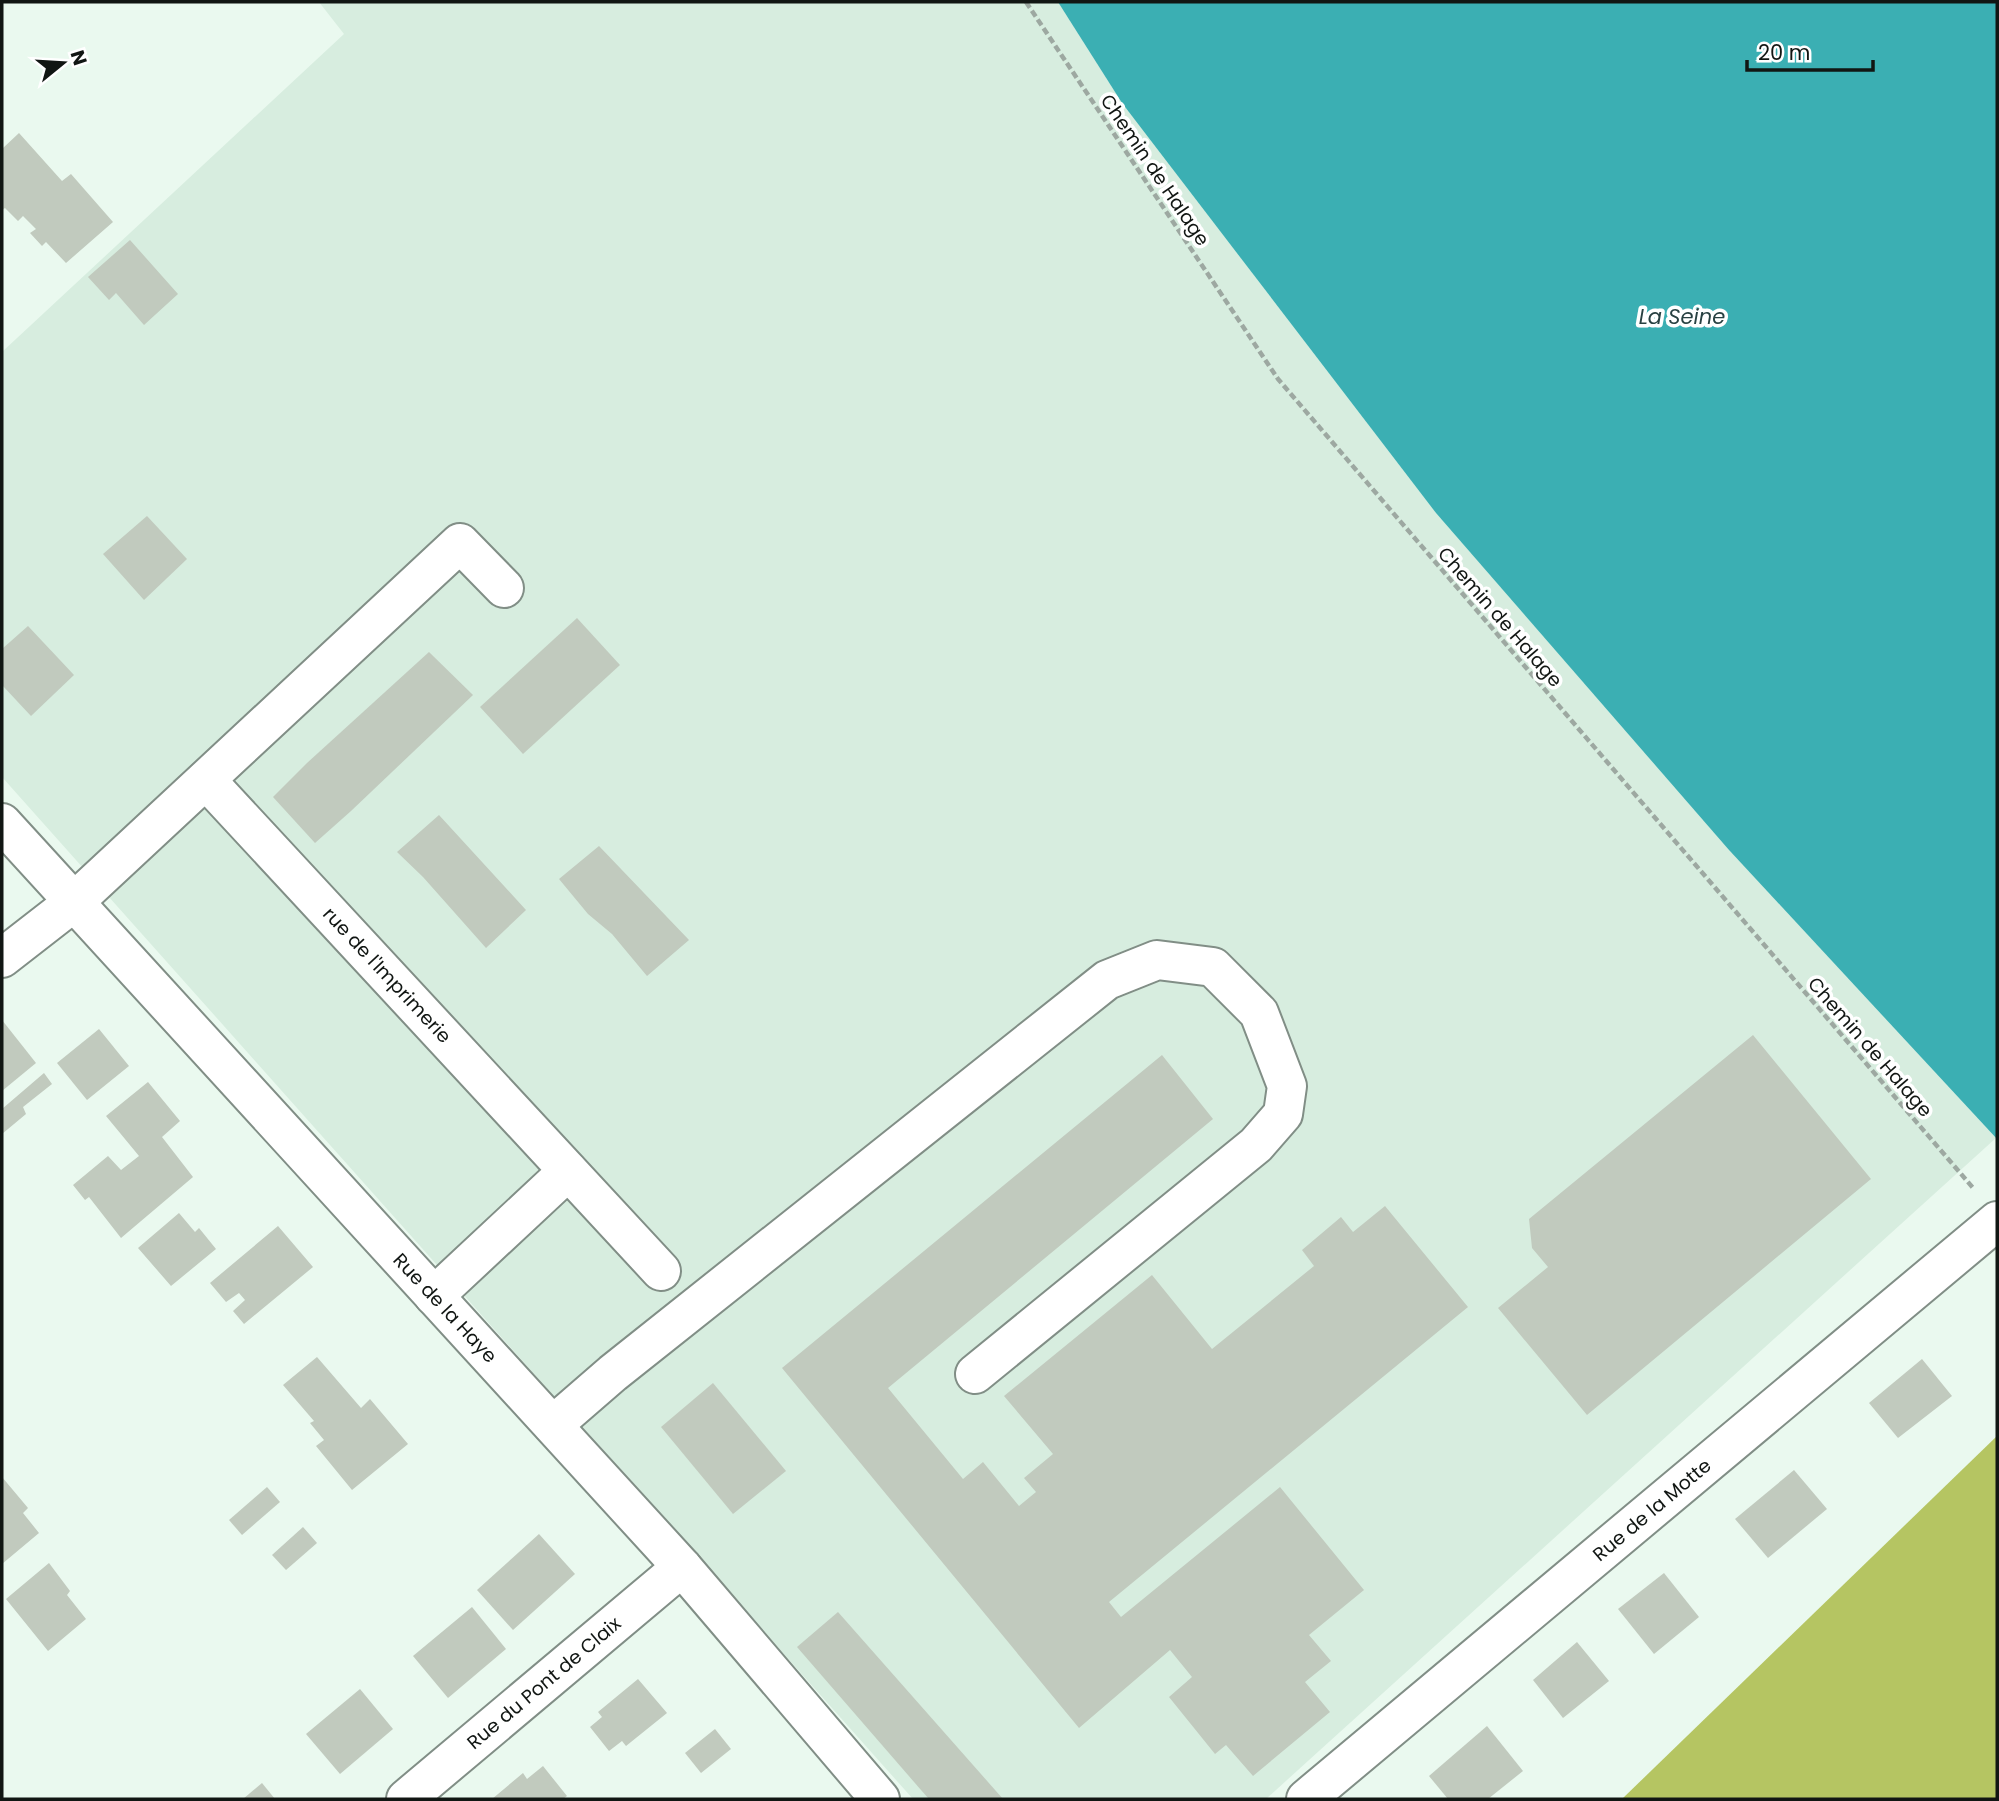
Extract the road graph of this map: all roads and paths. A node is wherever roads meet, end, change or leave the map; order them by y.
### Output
1 (1026, 2) edge
2 (504, 588) dead end
3 (206, 780) junction
4 (2, 823) edge
5 (74, 902) junction
6 (2, 958) edge
7 (568, 1171) junction
8 (1988, 1208) edge
9 (661, 1271) dead end
10 (434, 1296) junction
11 (975, 1374) dead end
12 (553, 1425) junction
13 (682, 1567) junction
14 (406, 1799) edge
15 (880, 1799) edge
16 (1306, 1799) edge

1 - 8 path, Chemin de Halage
2 - 3 street
3 - 5 street
3 - 7 street, rue de l'Imprimerie
4 - 5 street, Rue de la Haye
5 - 6 street
5 - 10 street, Rue de la Haye
7 - 9 street, rue de l'Imprimerie
7 - 10 street
8 - 16 street, Rue de la Motte
10 - 12 street, Rue de la Haye
11 - 12 street
12 - 13 street, Rue de la Haye
13 - 14 street, Rue du Pont de Claix
13 - 15 street, Rue de la Haye

